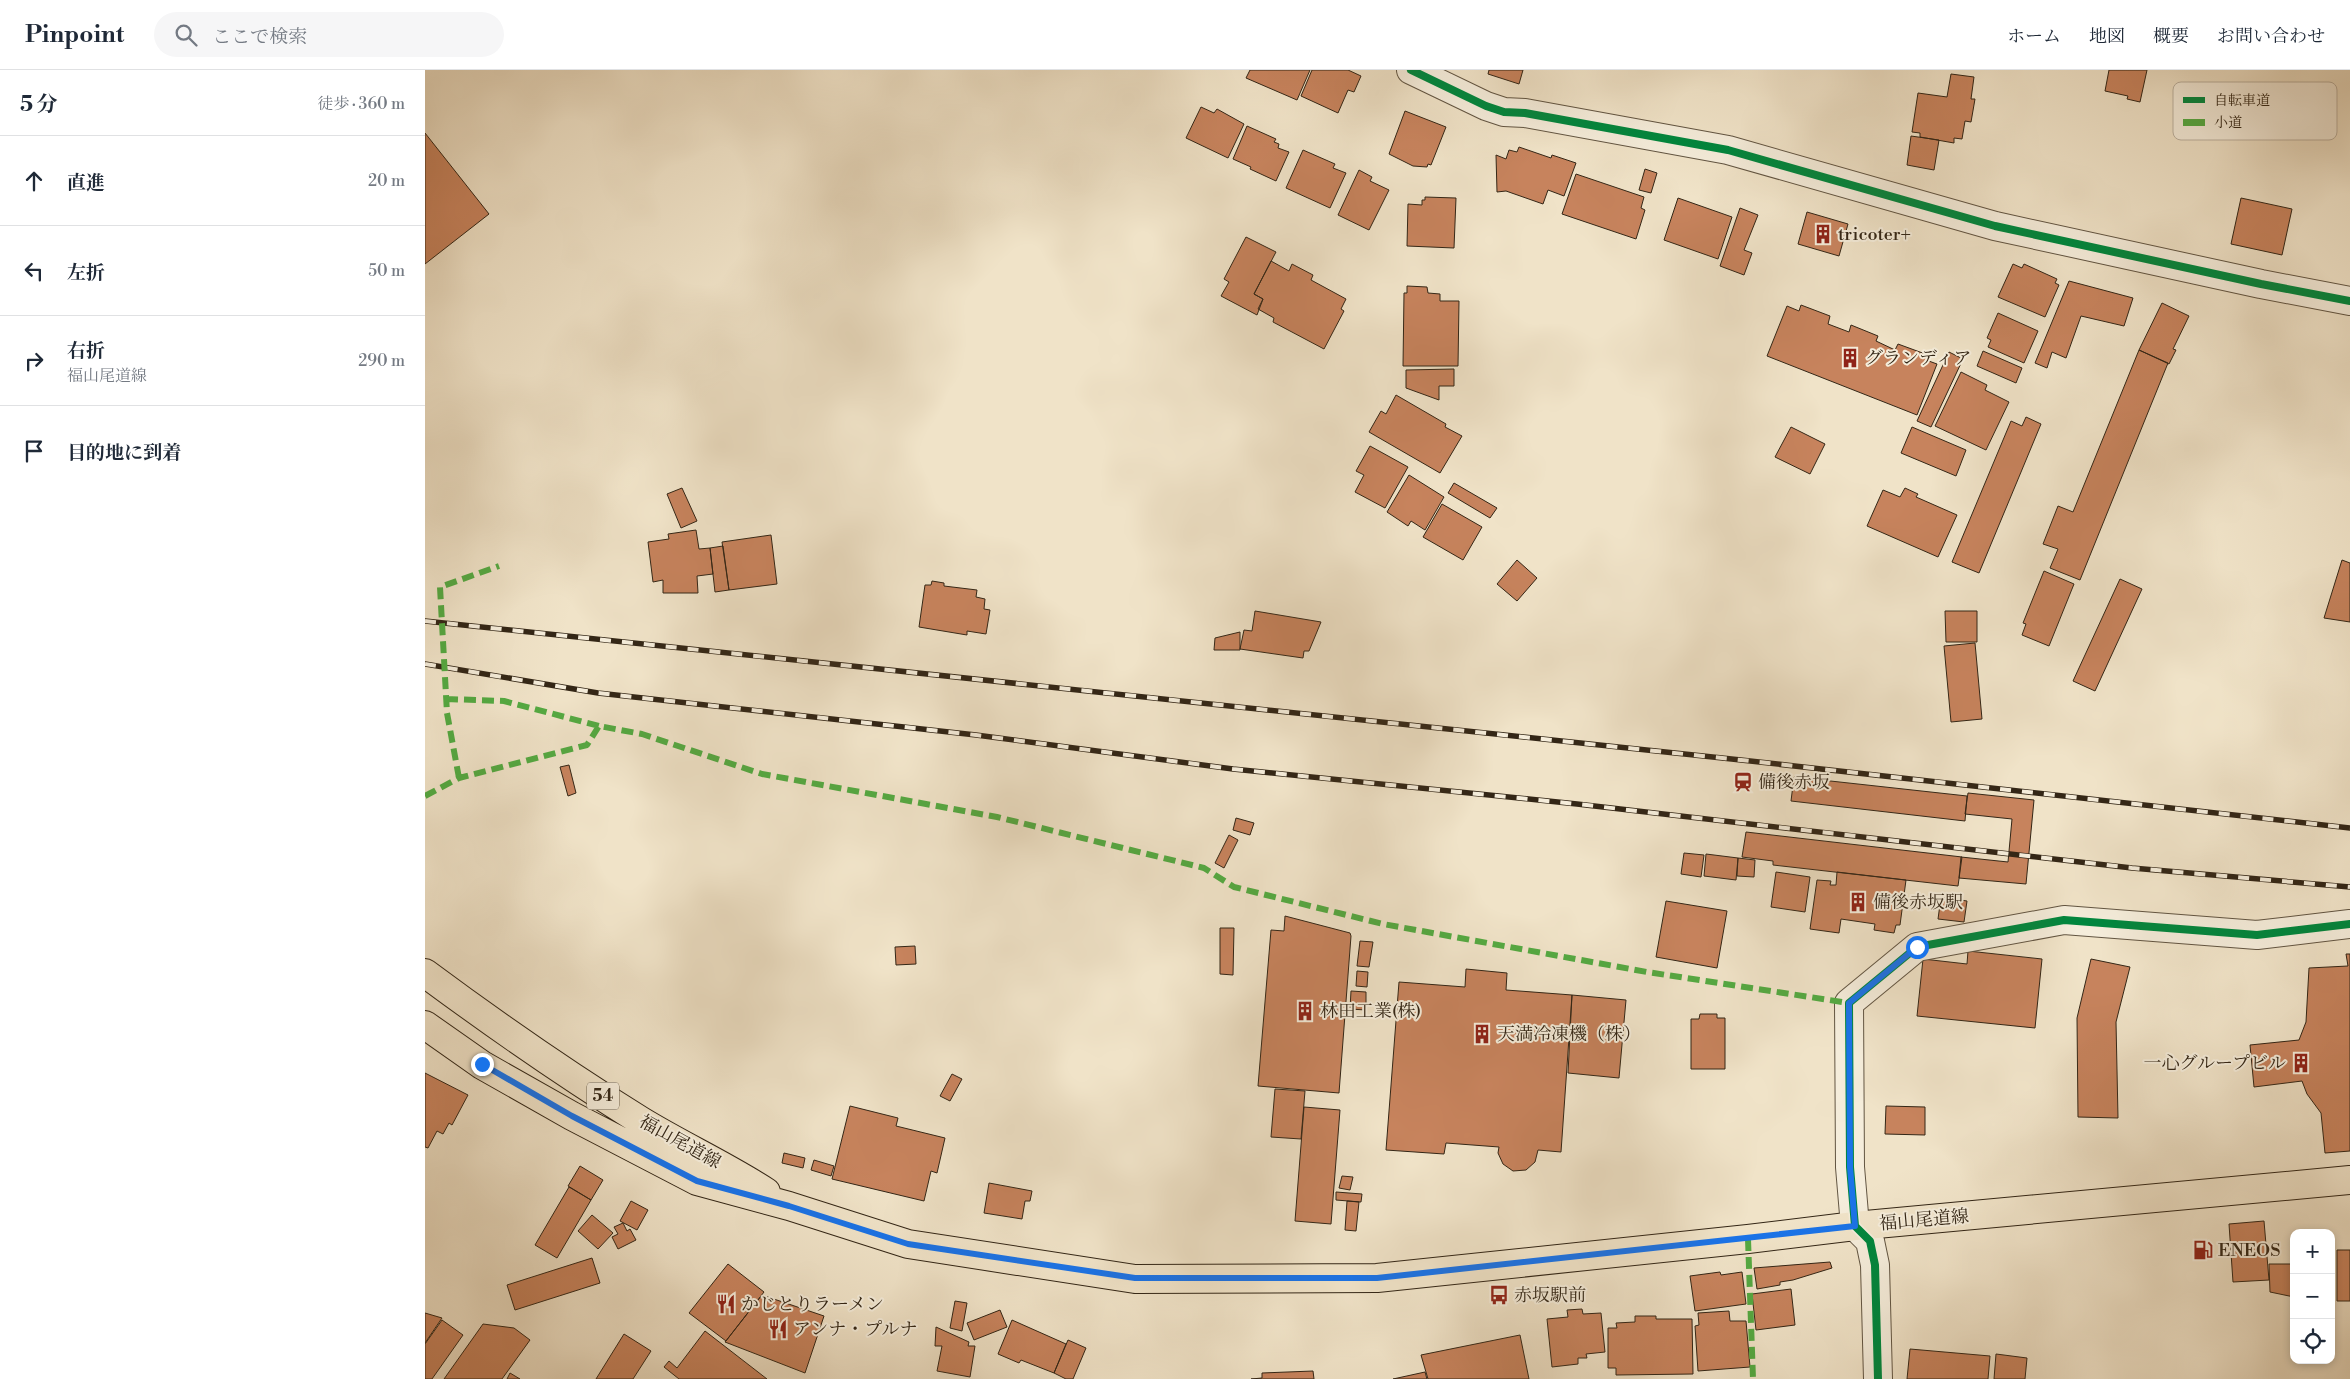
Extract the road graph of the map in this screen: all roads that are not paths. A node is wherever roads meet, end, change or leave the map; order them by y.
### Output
1 (1411, 70) edge
2 (2350, 301) edge
3 (2350, 924) edge
4 (425, 973) edge
5 (425, 1025) edge
6 (2350, 1180) edge
7 (789, 1206) junction
8 (1855, 1226) junction
9 (1878, 1379) edge

1 - 2 street
3 - 8 street
4 - 7 main road, 福山尾道線 / 54
5 - 7 main road, 福山尾道線 / 54
6 - 8 main road, 福山尾道線 / 54
7 - 8 main road, 福山尾道線 / 54
8 - 9 street

